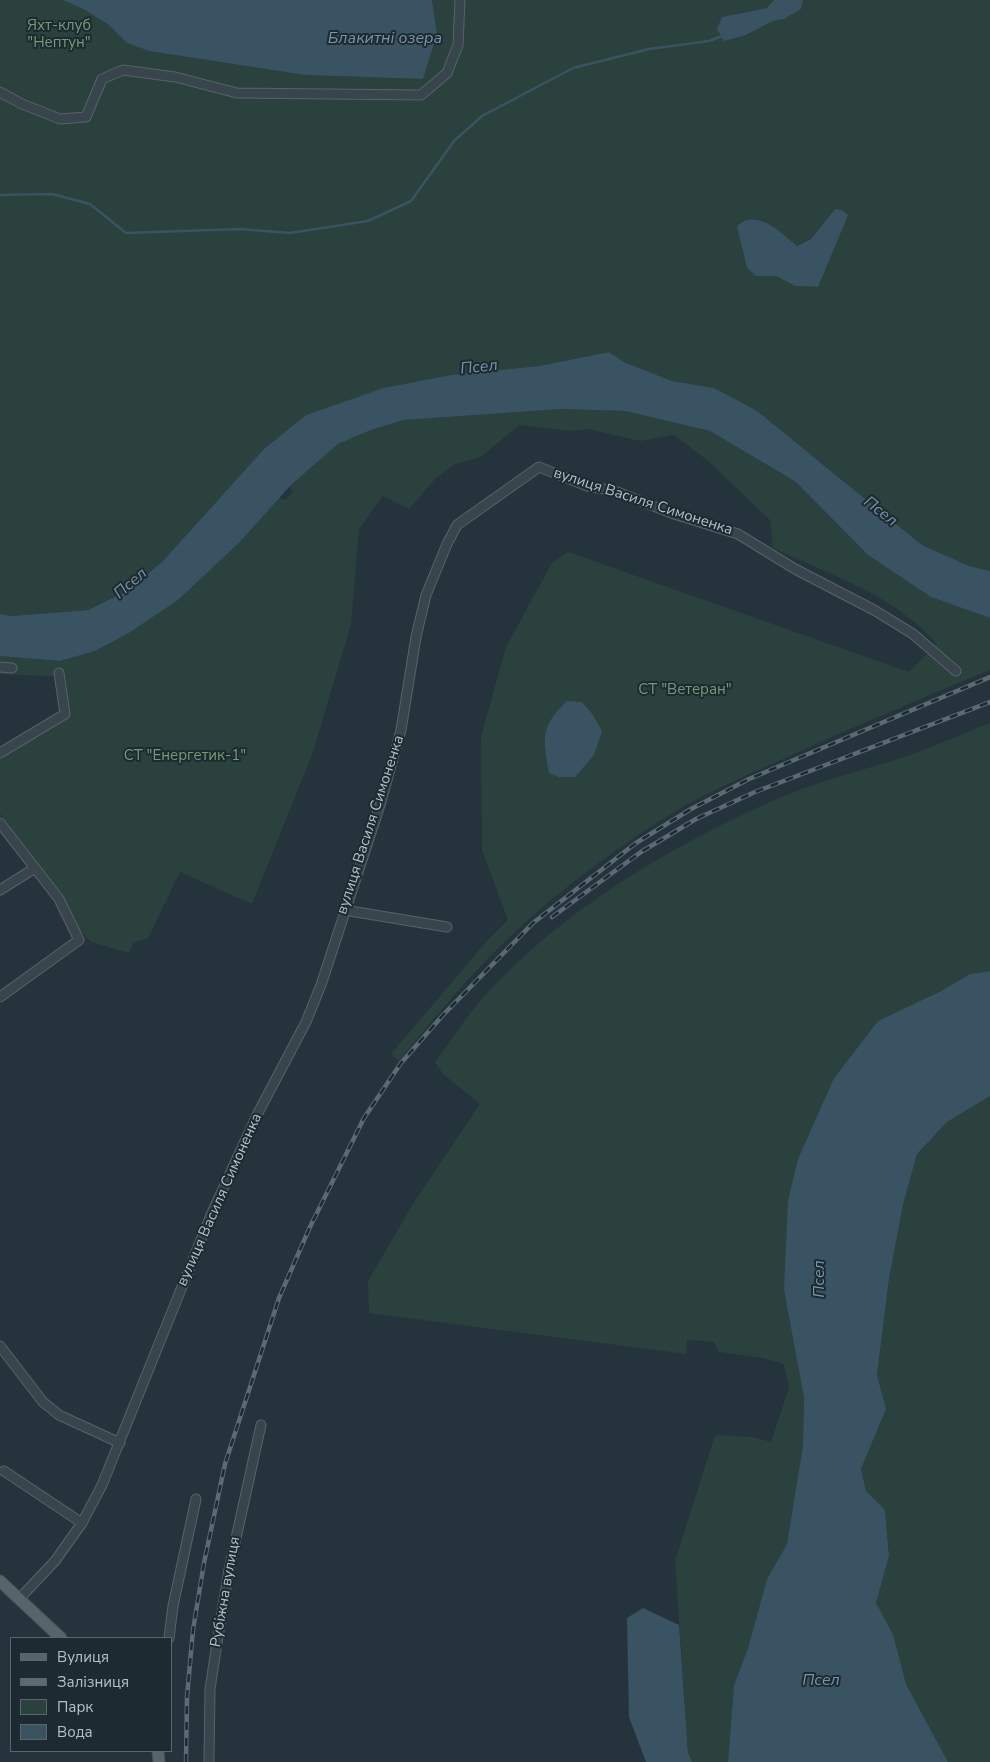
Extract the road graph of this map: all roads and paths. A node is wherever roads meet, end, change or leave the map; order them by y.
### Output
1 (460, 0) edge
2 (0, 92) edge
3 (0, 668) edge
4 (12, 668) dead end
5 (956, 671) dead end
6 (59, 673) dead end
7 (0, 753) edge
8 (0, 823) edge
9 (35, 868) junction
10 (0, 890) edge
11 (344, 910) junction
12 (447, 927) dead end
13 (0, 996) edge
14 (0, 1346) edge
15 (261, 1425) dead end
16 (120, 1443) junction
17 (4, 1471) dead end
18 (196, 1499) dead end
19 (82, 1523) junction
20 (0, 1581) edge
21 (20, 1598) junction
22 (60, 1637) edge
23 (169, 1637) edge
24 (209, 1762) edge

1 - 2 street
3 - 4 street
5 - 11 street, вулиця Василя Симоненка
6 - 7 street
8 - 9 street
9 - 10 street
9 - 13 street
11 - 12 street
11 - 16 street, вулиця Василя Симоненка
14 - 16 street
15 - 24 street, Рубіжна вулиця
16 - 19 street, вулиця Василя Симоненка
17 - 19 street
18 - 23 street
19 - 21 street, вулиця Василя Симоненка
20 - 21 main road
21 - 22 main road

